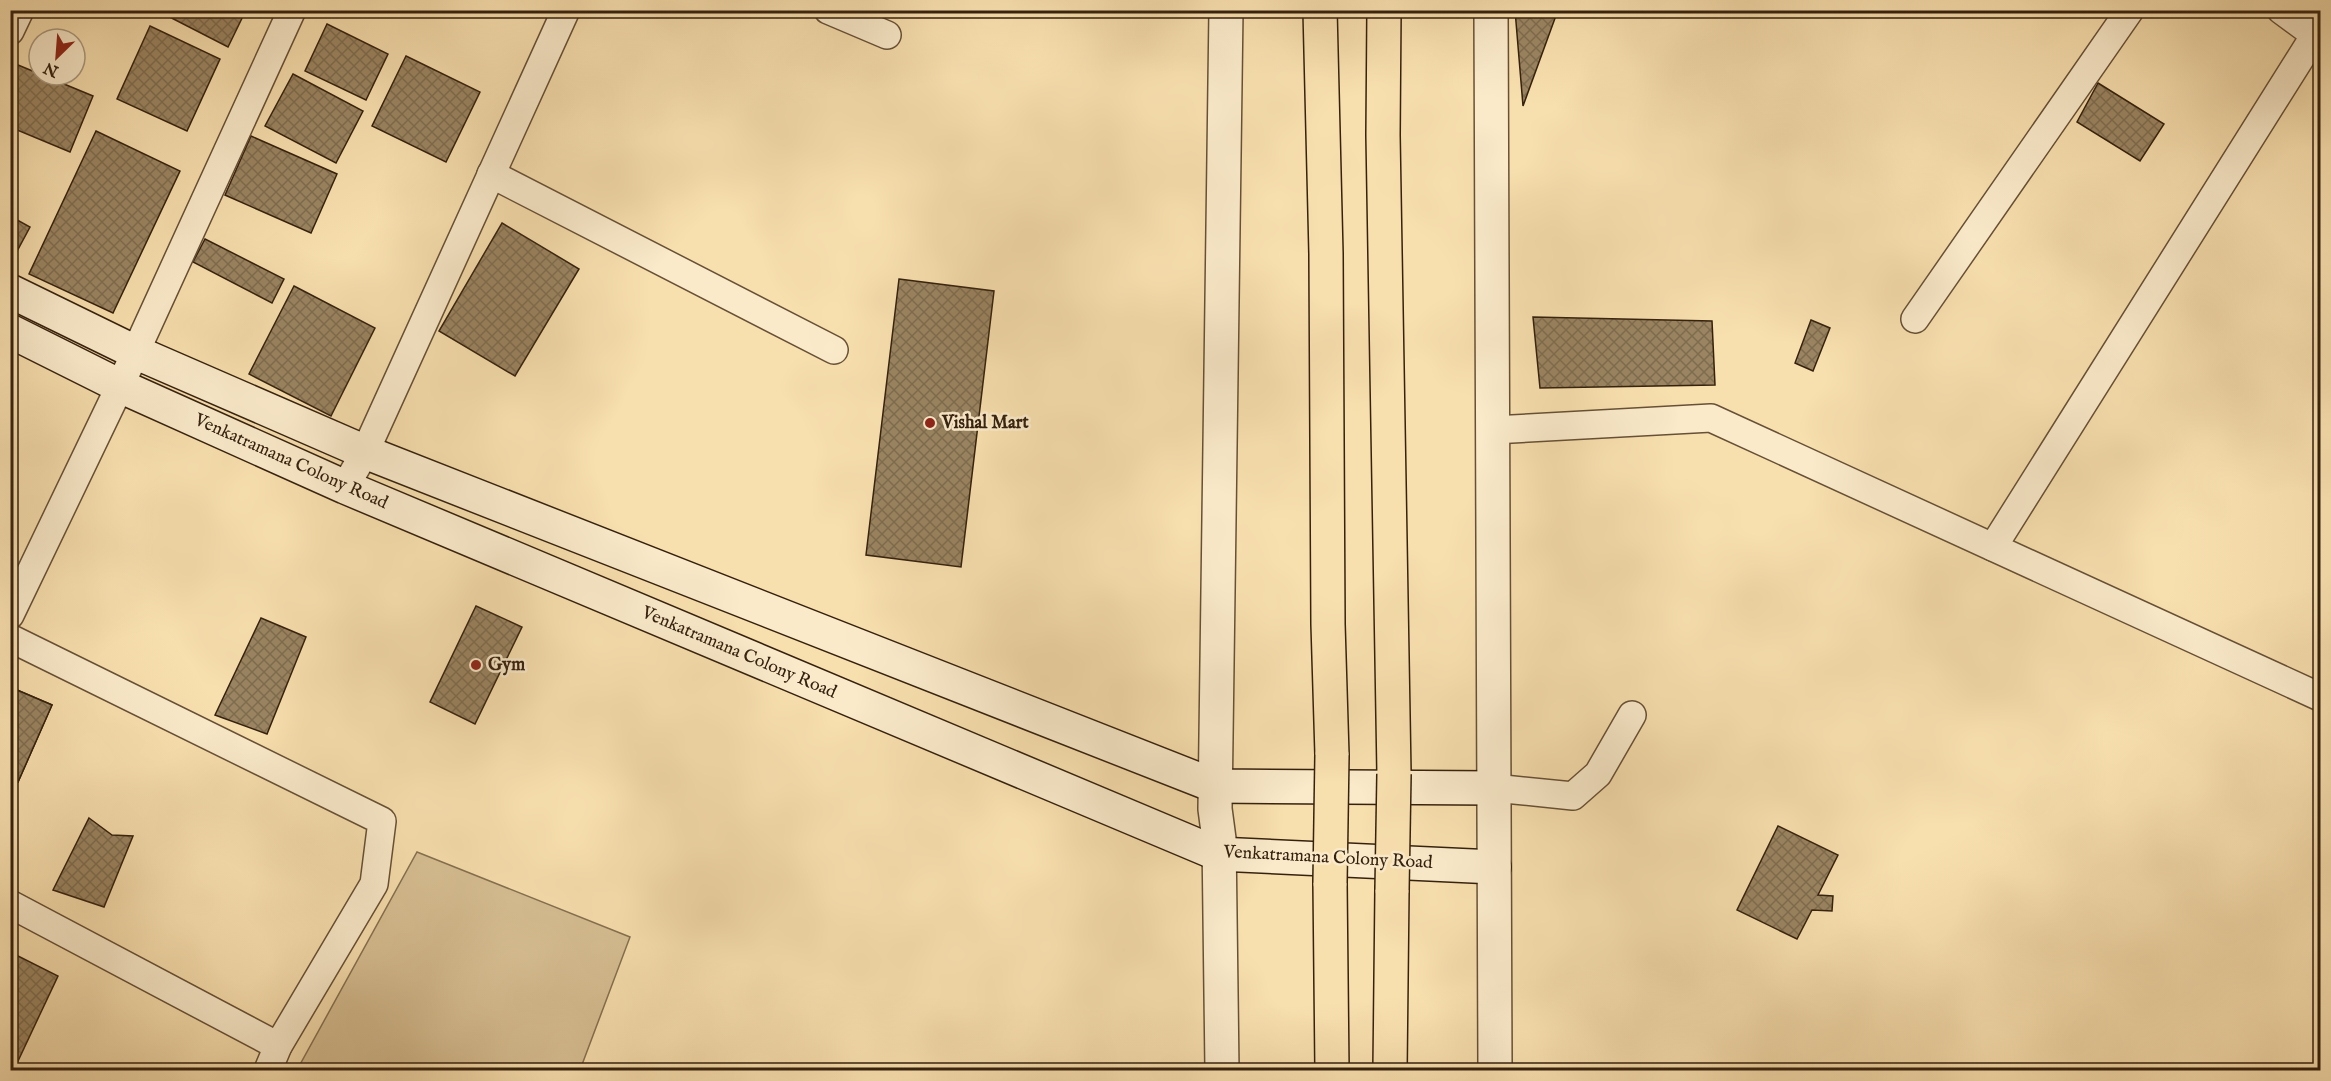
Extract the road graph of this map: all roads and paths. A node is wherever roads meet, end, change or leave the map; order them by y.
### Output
1 (292, 10) edge
2 (567, 10) edge
3 (828, 10) edge
4 (1226, 10) edge
5 (1320, 10) edge
6 (1384, 10) edge
7 (1491, 10) edge
8 (2130, 10) edge
9 (2281, 10) edge
10 (887, 36) dead end
11 (491, 174) junction
12 (10, 291) edge
13 (1916, 319) dead end
14 (10, 331) edge
15 (834, 350) dead end
16 (135, 352) junction
17 (120, 386) junction
18 (1493, 430) junction
19 (364, 452) junction
20 (345, 487) junction
21 (1993, 547) junction
22 (10, 615) edge
23 (10, 638) edge
24 (2320, 697) edge
25 (1632, 715) dead end
26 (1215, 786) junction
27 (1494, 788) junction
28 (1218, 854) junction
29 (1494, 867) junction
30 (10, 904) edge
31 (273, 1058) edge
32 (1222, 1071) edge
33 (1332, 1071) edge
34 (1390, 1071) edge
35 (1495, 1071) edge

1 - 16 street
2 - 11 street
3 - 10 street
4 - 26 main road
5 - 33 highway, bridge
6 - 34 highway, bridge
7 - 18 main road
8 - 13 street
9 - 21 street
11 - 15 street
11 - 19 street
12 - 16 main road
14 - 17 main road, Venkatramana Colony Road
16 - 17 street
16 - 19 main road
17 - 20 main road, Venkatramana Colony Road
17 - 22 street
18 - 21 street
18 - 27 main road
19 - 20 street
19 - 26 main road
20 - 28 main road, Venkatramana Colony Road
21 - 24 street
23 - 31 street
25 - 27 street
26 - 27 main road
26 - 28 main road
27 - 29 main road
28 - 29 main road, Venkatramana Colony Road
28 - 32 main road
29 - 35 main road
30 - 31 street

